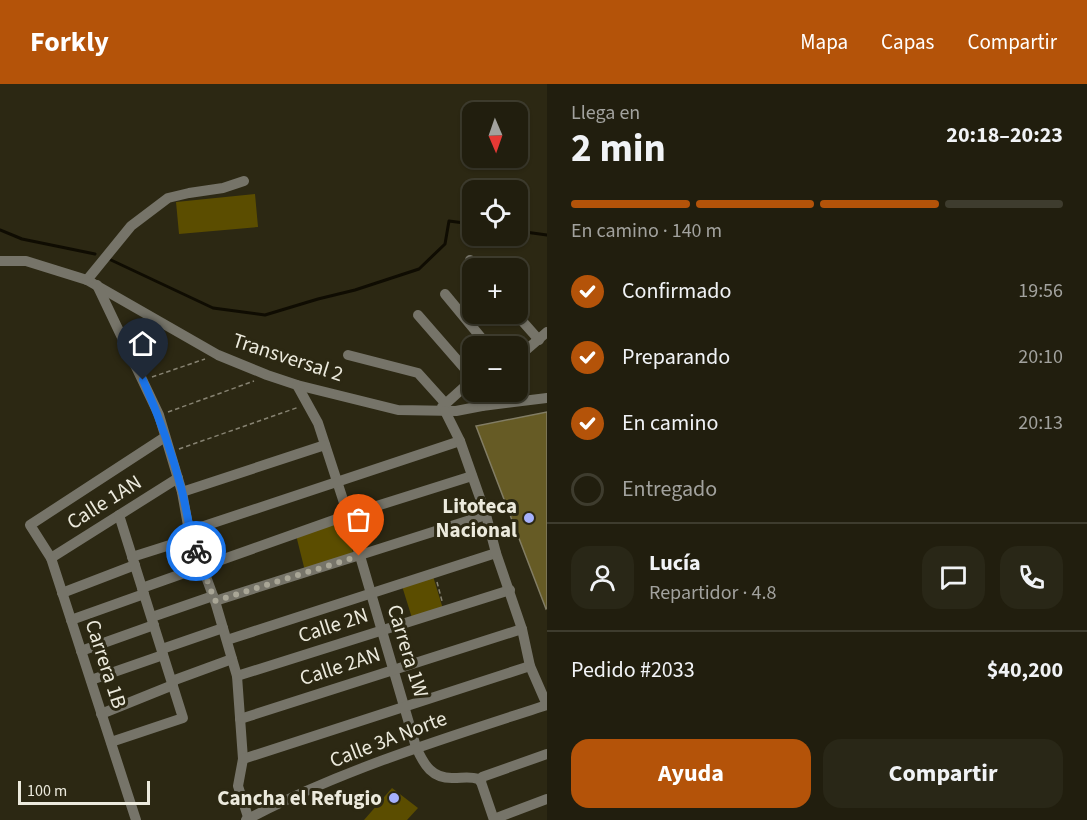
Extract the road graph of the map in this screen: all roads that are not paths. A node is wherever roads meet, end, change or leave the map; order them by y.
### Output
1 (244, 181) dead end
2 (0, 261) edge
3 (92, 282) junction
4 (445, 294) dead end
5 (418, 315) dead end
6 (528, 324) edge
7 (480, 336) edge
8 (543, 336) edge
9 (528, 349) edge
10 (348, 355) dead end
11 (462, 367) edge
12 (297, 385) junction
13 (462, 389) edge
14 (547, 398) edge
15 (483, 402) edge
16 (482, 406) junction
17 (442, 408) junction
18 (165, 437) junction
19 (460, 441) junction
20 (325, 445) junction
21 (472, 476) junction
22 (178, 478) junction
23 (337, 482) junction
24 (182, 492) junction
25 (486, 514) junction
26 (119, 515) junction
27 (348, 515) junction
28 (190, 534) junction
29 (496, 553) junction
30 (359, 556) junction
31 (51, 558) junction
32 (134, 561) junction
33 (202, 567) junction
34 (510, 590) junction
35 (143, 591) junction
36 (370, 592) junction
37 (62, 593) junction
38 (214, 598) junction
39 (71, 620) junction
40 (153, 621) junction
41 (223, 628) junction
42 (522, 629) junction
43 (382, 630) junction
44 (227, 640) junction
45 (81, 651) junction
46 (163, 652) junction
47 (232, 659) junction
48 (530, 666) junction
49 (393, 669) junction
50 (237, 676) junction
51 (91, 680) junction
52 (173, 683) junction
53 (547, 705) edge
54 (405, 706) junction
55 (102, 714) junction
56 (240, 719) junction
57 (111, 742) junction
58 (416, 747) junction
59 (547, 754) edge
60 (243, 759) junction
61 (481, 782) junction
62 (547, 799) edge
63 (136, 820) edge
64 (248, 820) edge
65 (494, 820) edge

1 - 3 street
2 - 3 street, Transversal 2
3 - 12 street, Transversal 2
3 - 18 street
4 - 7 street
5 - 11 street
6 - 8 street
8 - 9 street
10 - 17 street
12 - 17 street, Transversal 2
12 - 20 street, Carrera 1W
13 - 17 street
14 - 16 street, Transversal 2
15 - 16 street
16 - 17 street, Transversal 2
17 - 19 street
18 - 22 street
18 - 31 street, Carrera 1B
19 - 21 street
19 - 23 street
20 - 23 street, Carrera 1W
20 - 24 street
21 - 25 street
21 - 27 street
22 - 24 street
22 - 26 street, Calle 1AN
23 - 27 street, Carrera 1W
23 - 28 street
24 - 28 street
25 - 29 street
25 - 30 street
26 - 31 street, Calle 1AN
26 - 32 street
27 - 30 street, Carrera 1W
27 - 33 street
28 - 32 street
28 - 33 street
29 - 34 street
29 - 36 street
30 - 36 street, Carrera 1W
30 - 38 street
31 - 37 street, Carrera 1B
32 - 35 street
32 - 37 street
33 - 35 street
33 - 38 street
34 - 42 street
34 - 43 street, Calle 2N
35 - 39 street
35 - 40 street
36 - 43 street, Carrera 1W
36 - 44 street
37 - 39 street, Carrera 1B
38 - 40 street
38 - 41 street
39 - 45 street, Carrera 1B
40 - 45 street
40 - 46 street
41 - 44 street
41 - 46 street
42 - 48 street
42 - 49 street, Calle 2AN
43 - 49 street, Carrera 1W
43 - 50 street, Calle 2N
44 - 47 street
45 - 51 street, Carrera 1B
46 - 51 street
46 - 52 street
47 - 50 street
47 - 52 street
48 - 53 street
48 - 54 street
49 - 54 street, Carrera 1W
49 - 56 street, Calle 2AN
50 - 56 street
51 - 55 street, Carrera 1B
52 - 55 street
52 - 57 street
53 - 58 street, Calle 3A Norte
54 - 58 street, Carrera 1W
54 - 60 street
55 - 57 street, Carrera 1B
56 - 60 street
57 - 63 street, Carrera 1B
58 - 61 street, Carrera 1W
58 - 64 street, Calle 3A Norte
59 - 61 street
60 - 64 street
61 - 65 street
62 - 65 street

